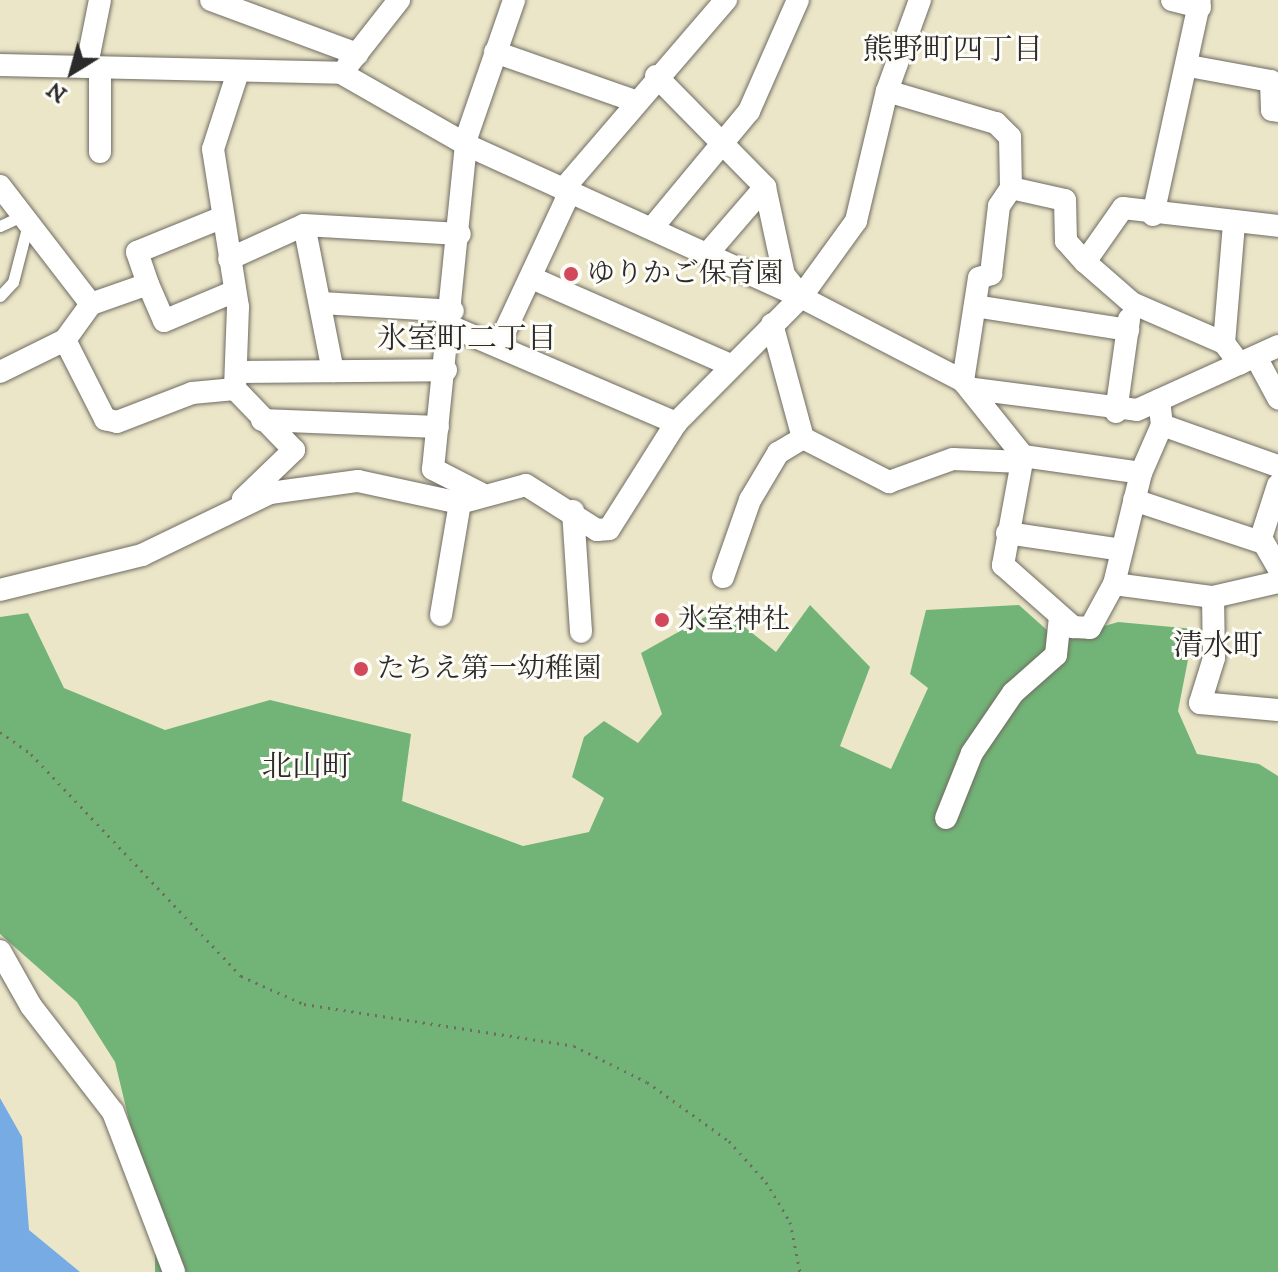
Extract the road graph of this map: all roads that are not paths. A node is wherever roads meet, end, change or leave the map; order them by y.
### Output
1 (100, 0) edge
2 (211, 0) edge
3 (399, 0) edge
4 (514, 0) edge
5 (726, 0) edge
6 (798, 0) edge
7 (920, 0) edge
8 (1172, 0) edge
9 (1200, 3) edge
10 (495, 52) junction
11 (357, 54) junction
12 (0, 65) edge
13 (1189, 66) junction
14 (94, 67) junction
15 (238, 72) junction
16 (341, 73) junction
17 (656, 76) junction
18 (887, 91) junction
19 (635, 101) junction
20 (1278, 111) edge
21 (726, 141) junction
22 (469, 146) junction
23 (100, 152) dead end
24 (0, 186) edge
25 (565, 187) junction
26 (765, 187) junction
27 (1011, 188) junction
28 (1153, 215) junction
29 (27, 217) junction
30 (223, 217) junction
31 (1234, 223) junction
32 (304, 225) junction
33 (0, 226) edge
34 (1278, 226) edge
35 (652, 228) junction
36 (460, 234) junction
37 (708, 253) junction
38 (229, 259) junction
39 (1085, 262) junction
40 (532, 278) junction
41 (148, 284) junction
42 (235, 291) junction
43 (0, 296) edge
44 (801, 297) junction
45 (320, 303) junction
46 (1132, 303) junction
47 (91, 304) junction
48 (975, 306) junction
49 (452, 319) junction
50 (772, 324) junction
51 (1128, 330) junction
52 (65, 340) junction
53 (1224, 343) junction
54 (498, 346) junction
55 (1278, 346) edge
56 (1248, 360) junction
57 (728, 364) junction
58 (446, 370) junction
59 (333, 371) junction
60 (0, 372) edge
61 (236, 380) junction
62 (968, 385) junction
63 (1278, 398) edge
64 (1159, 400) junction
65 (1116, 412) junction
66 (262, 420) junction
67 (676, 423) junction
68 (1162, 425) junction
69 (438, 427) junction
70 (803, 438) junction
71 (1023, 459) junction
72 (1278, 466) edge
73 (1141, 473) junction
74 (1278, 485) edge
75 (470, 498) junction
76 (1134, 500) junction
77 (234, 508) junction
78 (573, 511) junction
79 (1007, 533) junction
80 (1263, 543) junction
81 (1122, 550) junction
82 (1278, 568) edge
83 (723, 577) dead end
84 (1278, 582) edge
85 (1114, 584) junction
86 (0, 590) edge
87 (1213, 597) junction
88 (441, 615) dead end
89 (1066, 622) junction
90 (581, 632) dead end
91 (1278, 710) edge
92 (946, 818) dead end
93 (0, 951) edge
94 (174, 1272) edge

1 - 14 street
2 - 11 street
3 - 11 street
4 - 10 street
5 - 17 street
6 - 21 street
7 - 18 street
8 - 9 street
9 - 13 street
10 - 19 street
10 - 22 street
11 - 16 street
12 - 14 street
13 - 20 street
13 - 28 street
14 - 15 street
14 - 23 street
15 - 16 street
15 - 30 street
16 - 22 street
17 - 19 street
17 - 21 street
18 - 27 street
18 - 44 street
19 - 25 street
21 - 26 street
21 - 35 street
22 - 25 street
22 - 36 street
24 - 29 street
25 - 35 street
25 - 40 street
26 - 37 street
26 - 44 street
27 - 39 street
27 - 48 street
28 - 31 street
28 - 39 street
29 - 33 lane
29 - 43 lane
29 - 47 street
30 - 38 street
30 - 41 street
31 - 34 street
31 - 53 street
32 - 36 street
32 - 38 street
32 - 45 street
35 - 37 street
36 - 49 street
37 - 44 street
38 - 42 street
39 - 46 street
40 - 54 street
40 - 57 street
41 - 42 street
41 - 47 street
42 - 61 street
44 - 50 street
44 - 62 street
45 - 49 street
45 - 59 street
46 - 51 street
46 - 53 street
47 - 52 street
48 - 51 street
48 - 62 street
49 - 54 street
49 - 58 street
50 - 57 street
50 - 70 street
51 - 65 street
52 - 60 street
52 - 61 street
53 - 56 street
54 - 67 street
55 - 56 street
56 - 63 street
56 - 64 street
57 - 67 street
58 - 59 street
58 - 69 street
59 - 61 street
61 - 66 street
62 - 65 street
62 - 71 street
64 - 65 street
64 - 68 street
66 - 69 street
66 - 77 street
67 - 78 street
68 - 72 street
68 - 73 street
69 - 75 street
70 - 71 street
70 - 83 street
71 - 73 street
71 - 79 street
73 - 76 street
74 - 80 street
75 - 77 street
75 - 78 street
75 - 88 street
76 - 80 street
76 - 81 street
77 - 86 street
78 - 90 street
79 - 81 street
79 - 89 street
80 - 82 street
81 - 85 street
84 - 87 street
85 - 87 street
85 - 89 street
87 - 91 street
89 - 92 street
93 - 94 street

